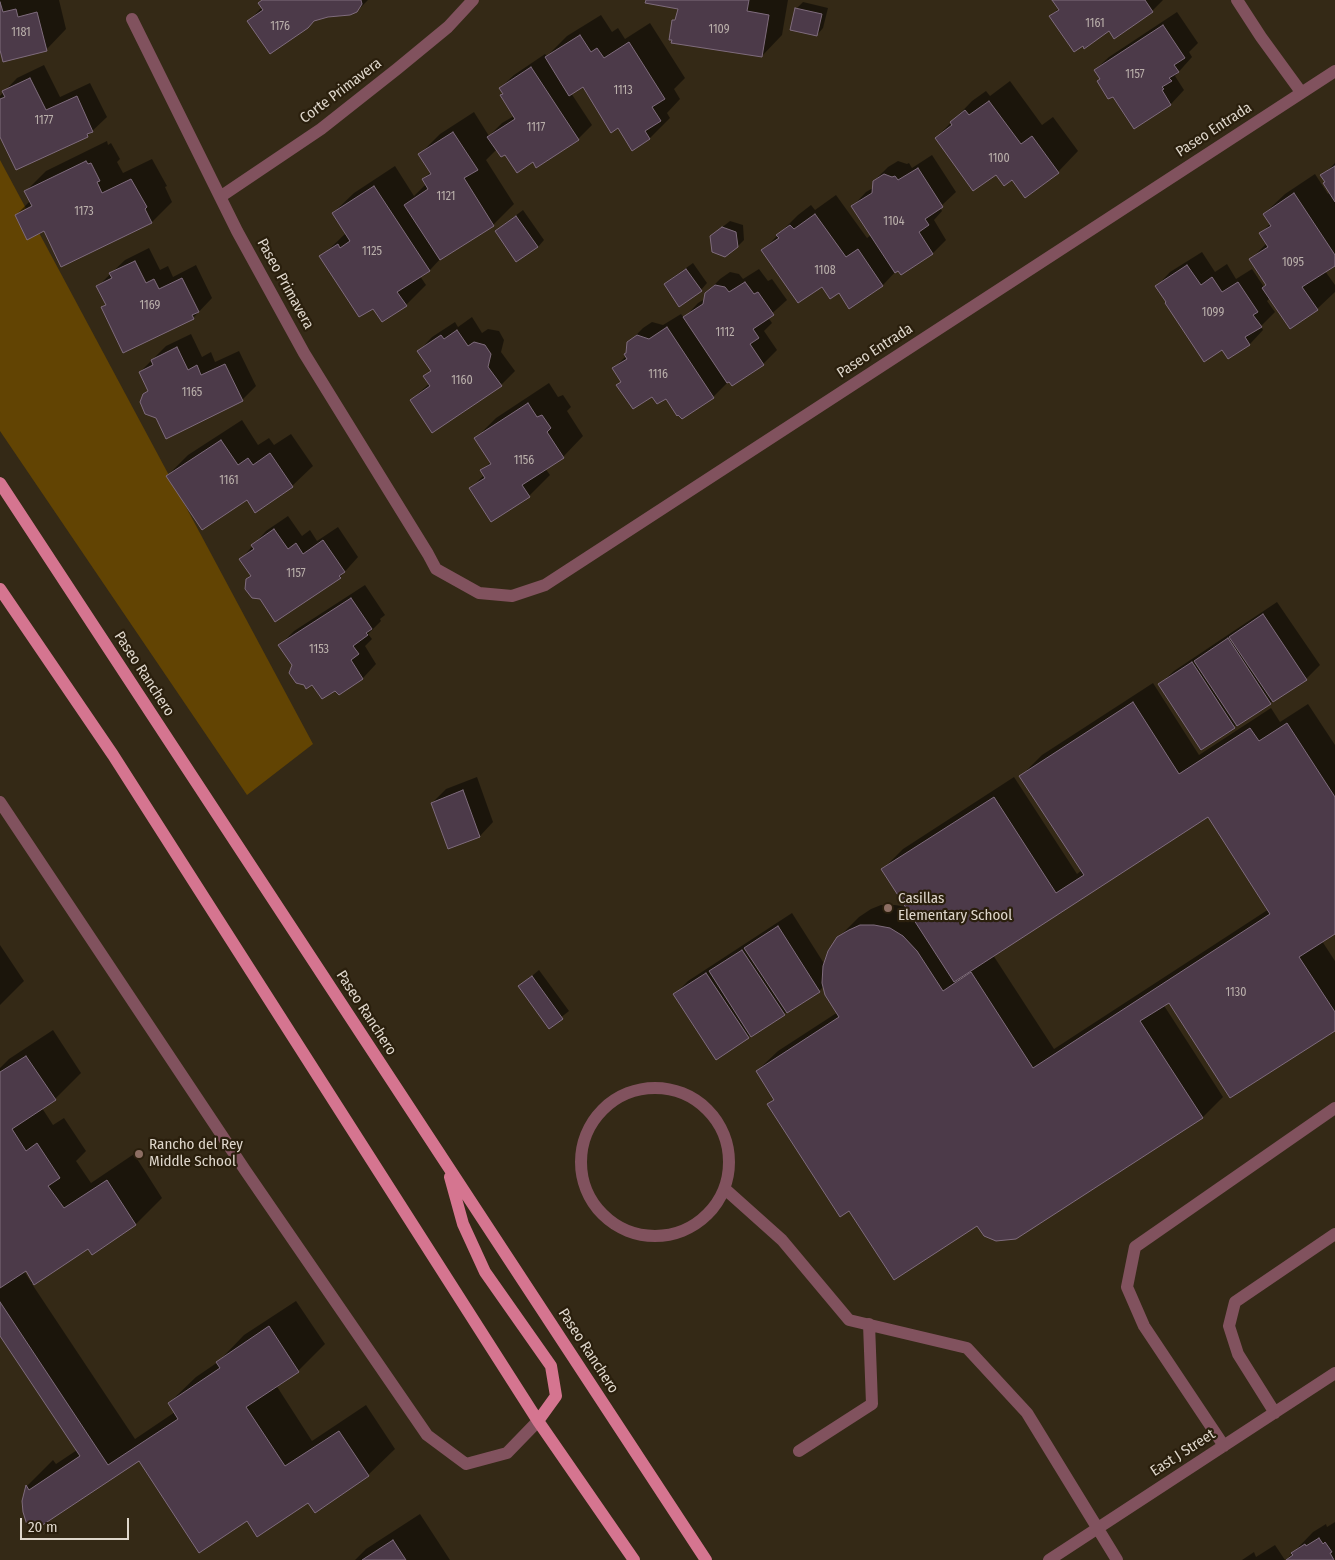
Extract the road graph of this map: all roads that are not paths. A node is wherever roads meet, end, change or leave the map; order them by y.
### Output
1 (473, 0) edge
2 (1236, 0) edge
3 (132, 18) dead end
4 (1335, 71) edge
5 (1301, 92) junction
6 (220, 197) junction
7 (0, 483) edge
8 (428, 554) joint
9 (0, 589) edge
10 (0, 802) edge
11 (1335, 1108) edge
12 (447, 1166) junction
13 (725, 1188) junction
14 (1335, 1234) edge
15 (868, 1324) junction
16 (1335, 1373) edge
17 (1276, 1413) junction
18 (538, 1421) junction
19 (1224, 1446) junction
20 (799, 1451) dead end
21 (1098, 1529) junction
22 (634, 1560) edge
23 (706, 1560) edge
24 (1048, 1560) edge
25 (1117, 1560) edge

1 - 6 street, Corte Primavera
2 - 5 street
3 - 6 street, Paseo Primavera
4 - 5 street, Paseo Entrada
5 - 8 street, Paseo Entrada
6 - 8 street, Paseo Primavera
7 - 12 main road, Paseo Ranchero
9 - 18 main road
10 - 18 street
11 - 19 street
12 - 18 main road
12 - 23 main road, Paseo Ranchero
13 - 13 street
13 - 15 street
14 - 17 street
15 - 20 street
15 - 21 street
16 - 17 street, East J Street
17 - 19 street, East J Street
18 - 22 main road
19 - 21 street, East J Street
21 - 24 street, East J Street
21 - 25 street

